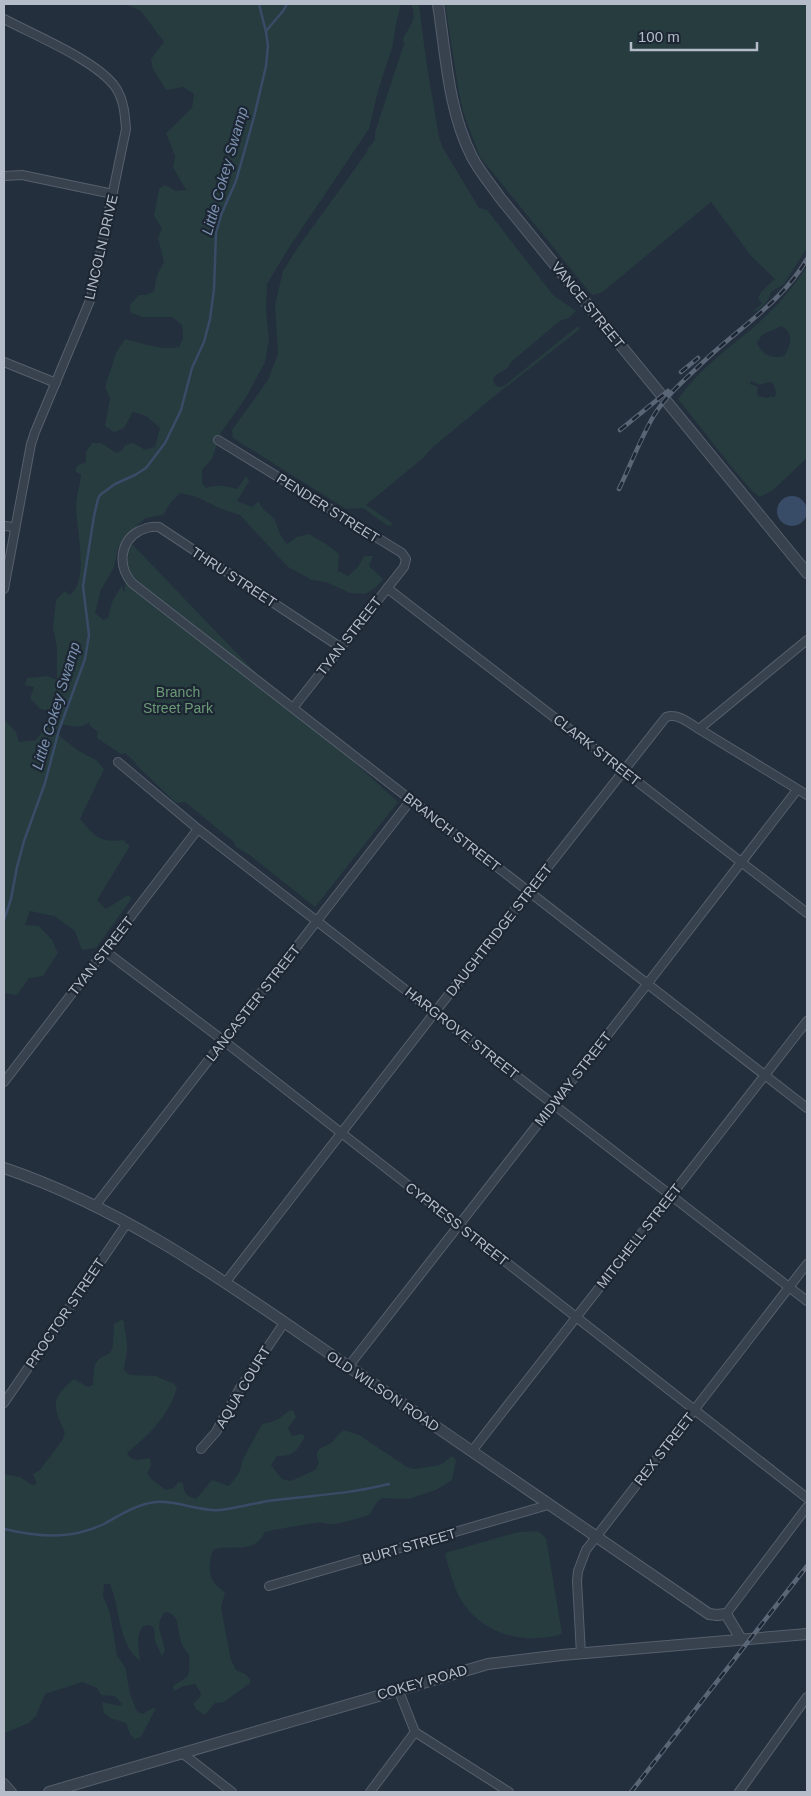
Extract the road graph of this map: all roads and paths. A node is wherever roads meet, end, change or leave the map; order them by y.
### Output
1 (438, 4) edge
2 (4, 19) edge
3 (4, 176) edge
4 (113, 194) junction
5 (4, 362) edge
6 (56, 383) junction
7 (218, 440) dead end
8 (4, 526) edge
9 (15, 528) junction
10 (126, 542) joint
11 (807, 573) edge
12 (387, 588) junction
13 (4, 589) edge
14 (807, 640) edge
15 (340, 647) junction
16 (293, 708) junction
17 (699, 729) junction
18 (118, 762) dead end
19 (624, 770) junction
20 (797, 790) junction
21 (807, 795) edge
22 (411, 800) junction
23 (198, 829) junction
24 (741, 862) junction
25 (529, 891) junction
26 (807, 913) edge
27 (318, 920) junction
28 (105, 951) junction
29 (648, 983) junction
30 (435, 1012) junction
31 (807, 1021) edge
32 (224, 1041) junction
33 (765, 1075) junction
34 (4, 1082) edge
35 (553, 1104) junction
36 (807, 1108) edge
37 (341, 1133) junction
38 (4, 1168) edge
39 (670, 1195) junction
40 (95, 1206) junction
41 (127, 1223) junction
42 (459, 1226) junction
43 (807, 1264) edge
44 (224, 1283) junction
45 (789, 1287) junction
46 (807, 1302) edge
47 (577, 1317) junction
48 (284, 1322) junction
49 (348, 1366) junction
50 (7, 1392) edge
51 (4, 1403) edge
52 (695, 1409) junction
53 (201, 1449) dead end
54 (472, 1451) junction
55 (807, 1498) edge
56 (548, 1505) junction
57 (807, 1507) edge
58 (596, 1536) junction
59 (269, 1586) dead end
60 (726, 1614) junction
61 (807, 1634) edge
62 (741, 1639) junction
63 (581, 1654) junction
64 (398, 1689) junction
65 (807, 1697) edge
66 (415, 1732) junction
67 (182, 1754) junction
68 (4, 1783) edge
69 (12, 1792) edge
70 (49, 1792) edge
71 (232, 1792) edge
72 (370, 1792) edge
73 (509, 1792) edge
74 (739, 1792) edge

1 - 11 street, VANCE STREET
2 - 4 street, LINCOLN DRIVE
3 - 4 street
4 - 6 street, LINCOLN DRIVE
5 - 6 street
6 - 9 street, LINCOLN DRIVE
7 - 12 street, PENDER STREET
8 - 9 street
9 - 13 street, LINCOLN DRIVE
10 - 15 street, THRU STREET
10 - 16 street, BRANCH STREET
12 - 15 street, TYAN STREET
12 - 19 street, CLARK STREET
14 - 17 street
15 - 16 street, TYAN STREET
16 - 22 street, BRANCH STREET
17 - 19 street, DAUGHTRIDGE STREET
17 - 20 street
18 - 23 street, HARGROVE STREET
19 - 24 street, CLARK STREET
19 - 25 street, DAUGHTRIDGE STREET
20 - 21 street
20 - 24 street, MIDWAY STREET
22 - 25 street, BRANCH STREET
22 - 27 street, LANCASTER STREET
23 - 27 street, HARGROVE STREET
23 - 28 street, TYAN STREET
24 - 26 street, CLARK STREET
24 - 29 street, MIDWAY STREET
25 - 29 street, BRANCH STREET
25 - 30 street, DAUGHTRIDGE STREET
27 - 30 street, HARGROVE STREET
27 - 32 street, LANCASTER STREET
28 - 32 street, CYPRESS STREET
28 - 34 street, TYAN STREET
29 - 33 street, BRANCH STREET
29 - 35 street, MIDWAY STREET
30 - 35 street, HARGROVE STREET
30 - 37 street, DAUGHTRIDGE STREET
31 - 33 street, MITCHELL STREET
32 - 37 street, CYPRESS STREET
32 - 40 street, LANCASTER STREET
33 - 36 street, BRANCH STREET
33 - 39 street, MITCHELL STREET
35 - 39 street, HARGROVE STREET
35 - 42 street, MIDWAY STREET
37 - 42 street, CYPRESS STREET
37 - 44 street, DAUGHTRIDGE STREET
38 - 40 street, OLD WILSON ROAD
39 - 45 street, HARGROVE STREET
39 - 47 street, MITCHELL STREET
40 - 41 street, OLD WILSON ROAD
41 - 44 street, OLD WILSON ROAD
41 - 50 street, PROCTOR STREET
42 - 47 street, CYPRESS STREET
42 - 49 street, MIDWAY STREET
43 - 45 street, REX STREET
44 - 48 street, OLD WILSON ROAD
45 - 46 street, HARGROVE STREET
45 - 52 street, REX STREET
47 - 52 street, CYPRESS STREET
47 - 54 street, MITCHELL STREET
48 - 49 street, OLD WILSON ROAD
48 - 53 street, AQUA COURT
49 - 54 street, OLD WILSON ROAD
50 - 51 street, PROCTOR STREET
52 - 55 street, CYPRESS STREET
52 - 58 street, REX STREET
54 - 56 street, OLD WILSON ROAD
56 - 58 street, OLD WILSON ROAD
56 - 59 street, BURT STREET
57 - 60 street
58 - 60 street, OLD WILSON ROAD
58 - 63 street, REX STREET
60 - 62 street
61 - 62 street, COKEY ROAD
62 - 63 street, COKEY ROAD
63 - 64 street, COKEY ROAD
64 - 66 street
64 - 67 street, COKEY ROAD
65 - 74 street
66 - 72 street
66 - 73 street
67 - 70 street, COKEY ROAD
67 - 71 street
68 - 69 street

